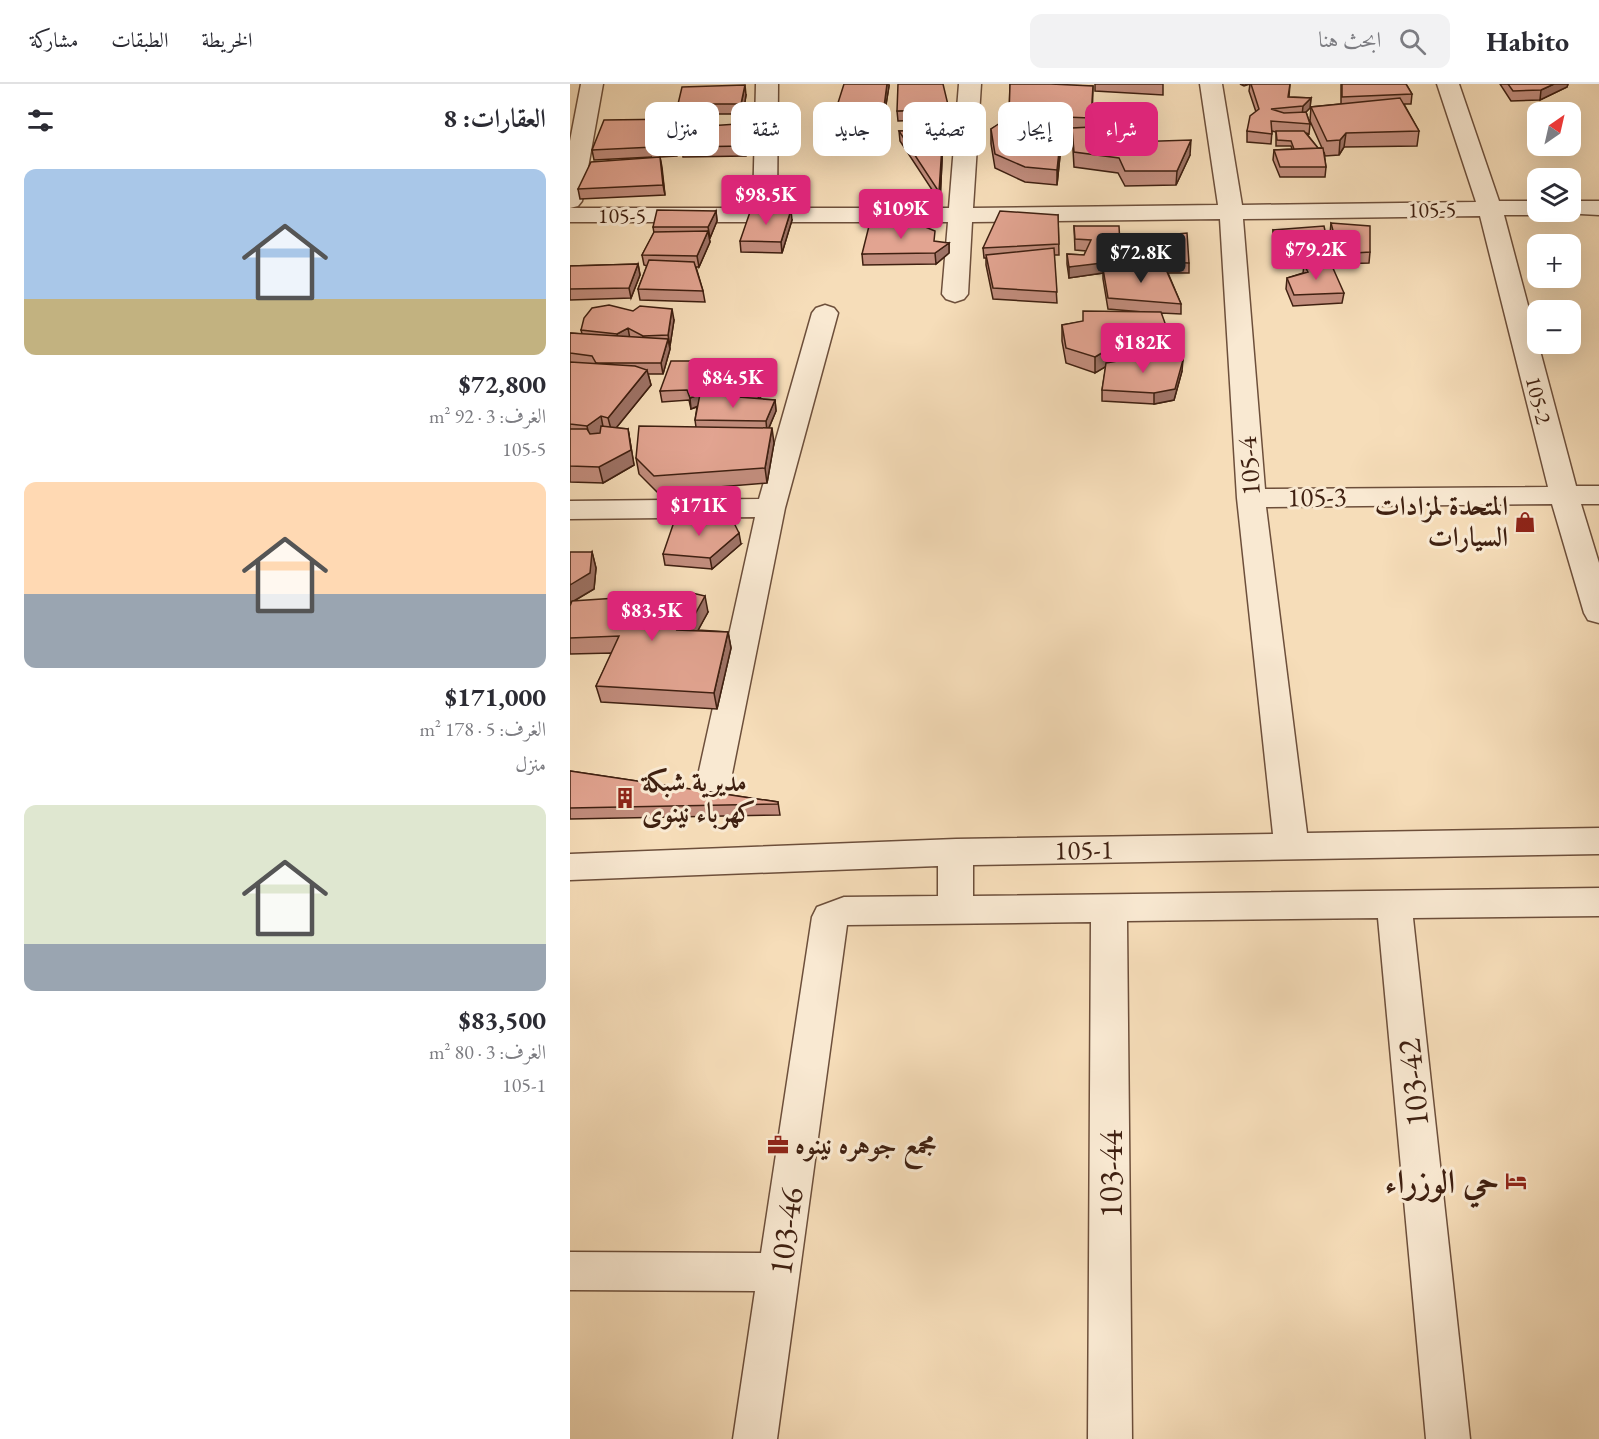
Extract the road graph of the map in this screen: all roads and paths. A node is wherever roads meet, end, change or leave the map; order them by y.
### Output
1 (592, 84) edge
2 (767, 84) edge
3 (970, 84) edge
4 (1211, 84) edge
5 (1448, 84) edge
6 (579, 114) edge
7 (570, 201) edge
8 (1490, 208) junction
9 (1527, 208) edge
10 (1581, 208) edge
11 (1599, 208) edge
12 (1230, 212) junction
13 (765, 214) junction
14 (570, 215) edge
15 (962, 215) junction
16 (955, 294) dead end
17 (825, 313) dead end
18 (1564, 495) junction
19 (1599, 495) edge
20 (1251, 498) junction
21 (771, 508) junction
22 (570, 510) edge
23 (1599, 613) edge
24 (712, 789) dead end
25 (1599, 841) edge
26 (1292, 847) junction
27 (956, 852) junction
28 (570, 867) edge
29 (1599, 902) edge
30 (1394, 905) junction
31 (1110, 909) junction
32 (955, 911) junction
33 (570, 1271) edge
34 (779, 1272) junction
35 (754, 1439) edge
36 (1110, 1439) edge
37 (1448, 1439) edge

1 - 6 street
2 - 13 street
3 - 15 street
4 - 12 street, 105-4
5 - 8 street, 105-2
6 - 7 street
8 - 9 street, 105-5
8 - 12 street, 105-5
8 - 18 street, 105-2
10 - 11 street
12 - 15 street, 105-5
12 - 20 street, 105-4
13 - 14 street, 105-5
13 - 15 street, 105-5
15 - 16 street
17 - 21 street
18 - 19 street, 105-3
18 - 20 street, 105-3
18 - 23 street, 105-2
20 - 26 street, 105-4
21 - 22 street
21 - 24 street
25 - 26 street, 105-1
26 - 27 street, 105-1
27 - 28 street, 105-1
27 - 32 street
29 - 30 street
30 - 31 street
30 - 37 street, 103-42
31 - 32 street
31 - 36 street, 103-44
32 - 34 street, 103-46
33 - 34 street
34 - 35 street, 103-46

